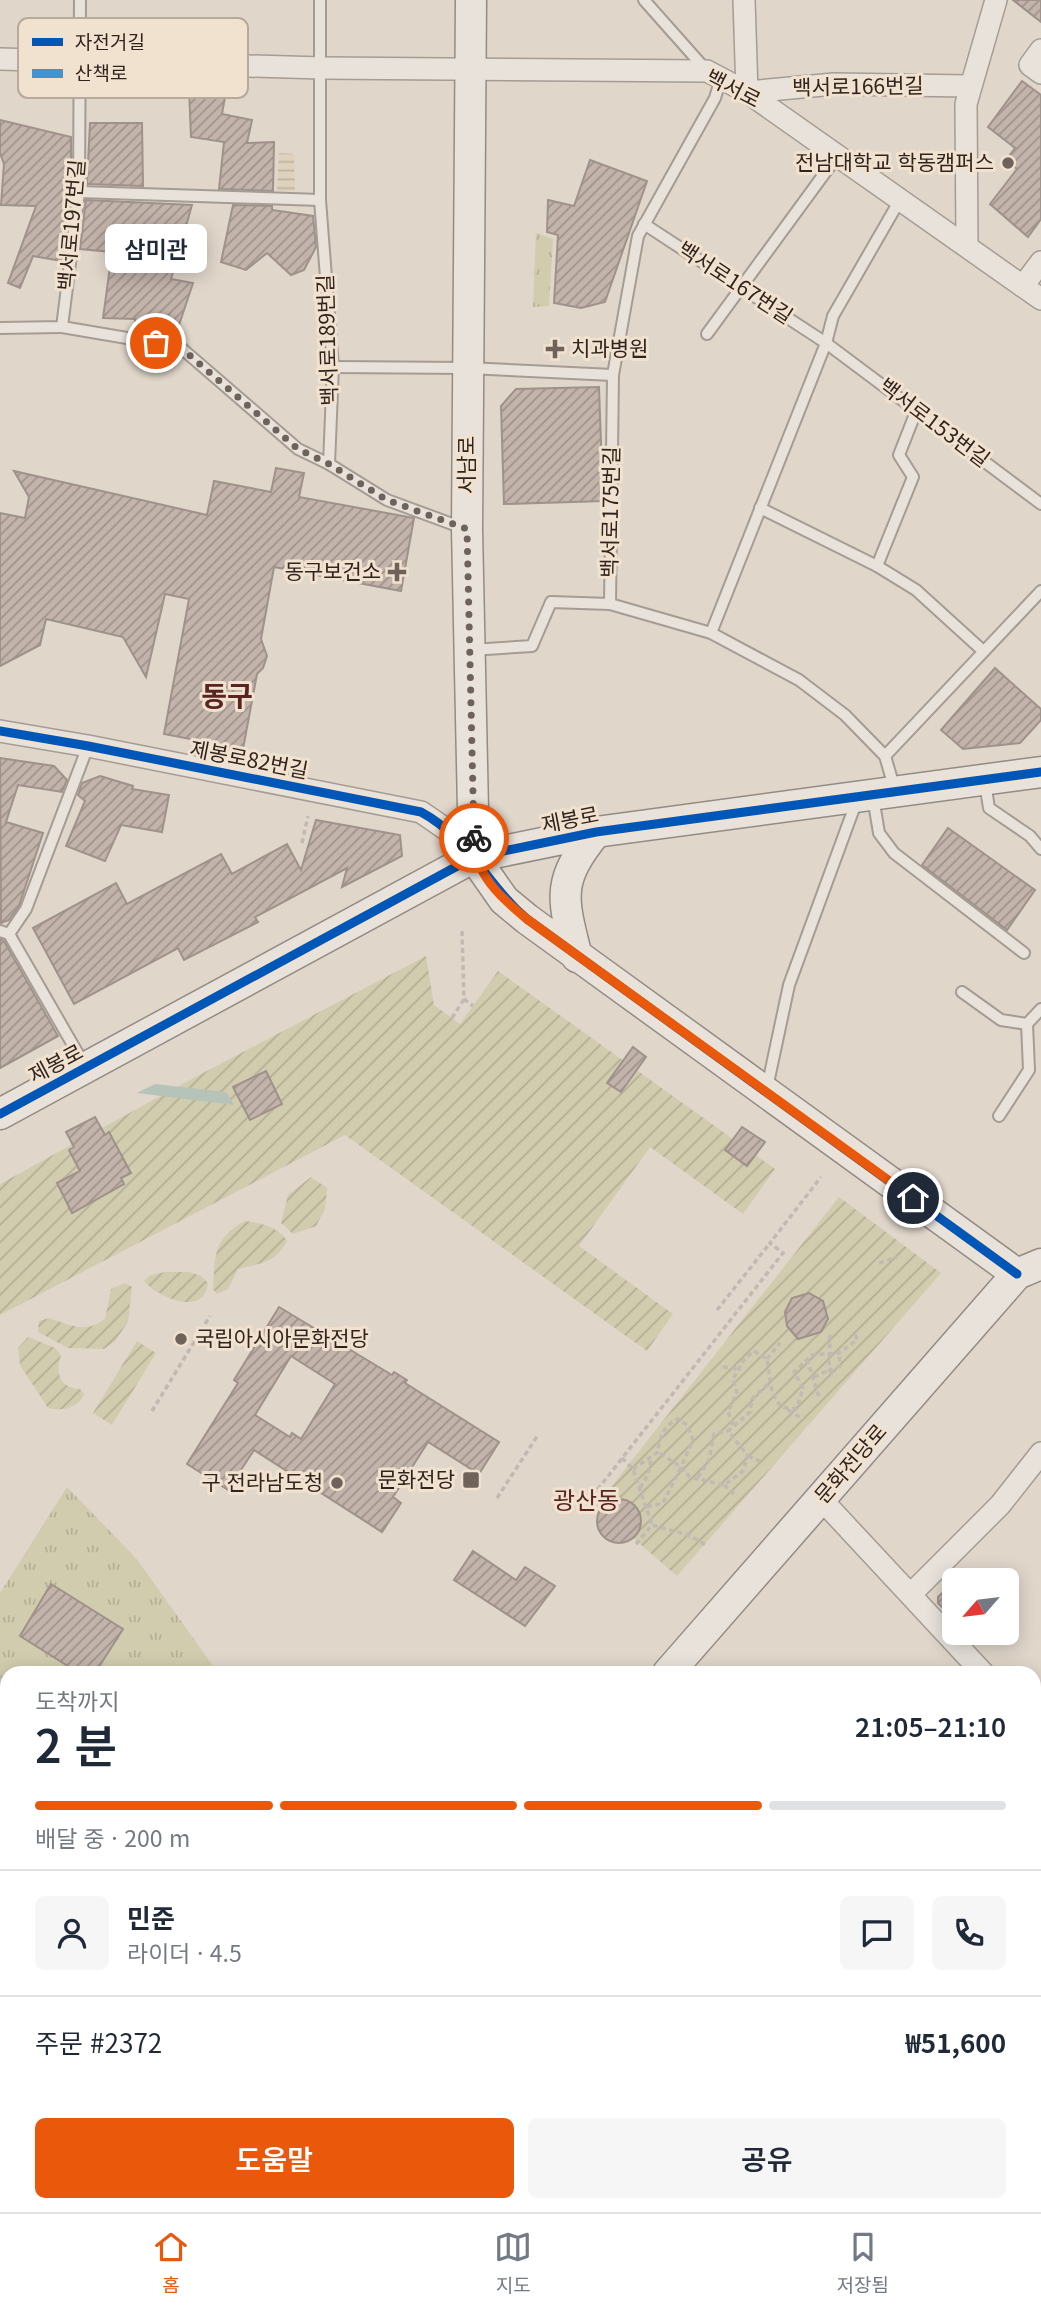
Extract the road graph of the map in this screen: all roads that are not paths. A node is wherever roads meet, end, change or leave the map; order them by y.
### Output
1 (80, 0) edge
2 (320, 0) edge
3 (471, 0) edge
4 (644, 0) edge
5 (744, 0) edge
6 (996, 0) edge
7 (80, 18) edge
8 (1041, 50) edge
9 (0, 59) edge
10 (18, 59) edge
11 (248, 66) edge
12 (322, 68) junction
13 (472, 69) junction
14 (1041, 73) edge
15 (714, 74) junction
16 (969, 86) junction
17 (747, 92) junction
18 (80, 98) edge
19 (838, 155) junction
20 (79, 192) junction
21 (901, 198) junction
22 (320, 200) junction
23 (644, 224) junction
24 (967, 246) junction
25 (1041, 262) edge
26 (1023, 286) junction
27 (743, 289) junction
28 (1041, 299) edge
29 (62, 327) junction
30 (0, 328) edge
31 (707, 334) dead end
32 (826, 343) junction
33 (333, 367) junction
34 (468, 368) junction
35 (612, 375) junction
36 (917, 409) junction
37 (329, 464) junction
38 (1041, 504) edge
39 (760, 508) junction
40 (467, 529) junction
41 (877, 566) junction
42 (1041, 591) edge
43 (610, 604) junction
44 (711, 633) junction
45 (468, 650) junction
46 (982, 650) junction
47 (0, 732) edge
48 (88, 746) junction
49 (885, 756) junction
50 (1041, 772) edge
51 (984, 780) junction
52 (876, 794) junction
53 (596, 832) junction
54 (1041, 849) edge
55 (474, 857) junction
56 (5, 933) edge
57 (1024, 953) dead end
58 (577, 957) junction
59 (962, 992) dead end
60 (1041, 1009) edge
61 (1027, 1024) junction
62 (86, 1068) junction
63 (767, 1091) junction
64 (0, 1114) edge
65 (999, 1116) dead end
66 (1029, 1269) edge
67 (1041, 1453) edge
68 (821, 1499) junction
69 (911, 1594) junction
70 (674, 1666) edge
71 (977, 1666) edge

1 - 7 lane, 백서로197번길
2 - 12 lane
3 - 13 street, 서남로
4 - 15 lane
5 - 17 street
6 - 16 street
8 - 14 street
9 - 10 street, 백서로
11 - 12 street, 백서로
12 - 13 street, 백서로
12 - 22 lane, 백서로189번길
13 - 15 street, 백서로
13 - 34 street, 서남로
15 - 17 street, 백서로
15 - 23 lane, 백서로175번길
16 - 17 street, 백서로166번길
16 - 24 street
17 - 19 street, 백서로
18 - 20 lane, 백서로197번길
19 - 21 street, 백서로
19 - 27 lane
20 - 22 lane
20 - 29 lane, 백서로197번길
21 - 24 street, 백서로
21 - 32 lane
22 - 33 lane, 백서로189번길
23 - 27 lane, 백서로167번길
23 - 35 lane, 백서로175번길
24 - 26 street, 백서로
25 - 26 street
26 - 28 street, 백서로
27 - 31 lane
27 - 32 lane, 백서로167번길
29 - 30 lane
29 - 37 lane
32 - 36 lane, 백서로153번길
32 - 39 lane
33 - 34 lane
33 - 37 lane, 백서로189번길
34 - 35 lane
34 - 40 street, 서남로
35 - 43 lane, 백서로175번길
36 - 38 lane, 백서로153번길
36 - 41 lane
37 - 40 lane
39 - 41 lane
39 - 44 lane
40 - 45 street, 서남로
41 - 46 lane
42 - 46 lane
43 - 44 lane
43 - 45 lane, 백서로175번길
44 - 49 lane
45 - 55 street, 서남로
46 - 49 lane
47 - 48 street, 제봉로82번길
48 - 55 street, 제봉로82번길
48 - 56 lane
49 - 52 lane
50 - 51 street, 제봉로
51 - 52 street, 제봉로
51 - 54 lane
52 - 53 street, 제봉로
52 - 57 lane
52 - 63 lane
53 - 55 street, 제봉로
53 - 58 street
55 - 58 street
55 - 62 street, 제봉로
56 - 62 lane
58 - 63 street
59 - 61 lane
60 - 61 lane
61 - 65 lane
62 - 64 street, 제봉로
63 - 66 street
66 - 68 street, 문화전당로
67 - 69 street
68 - 69 street
68 - 70 street, 문화전당로
69 - 71 street

